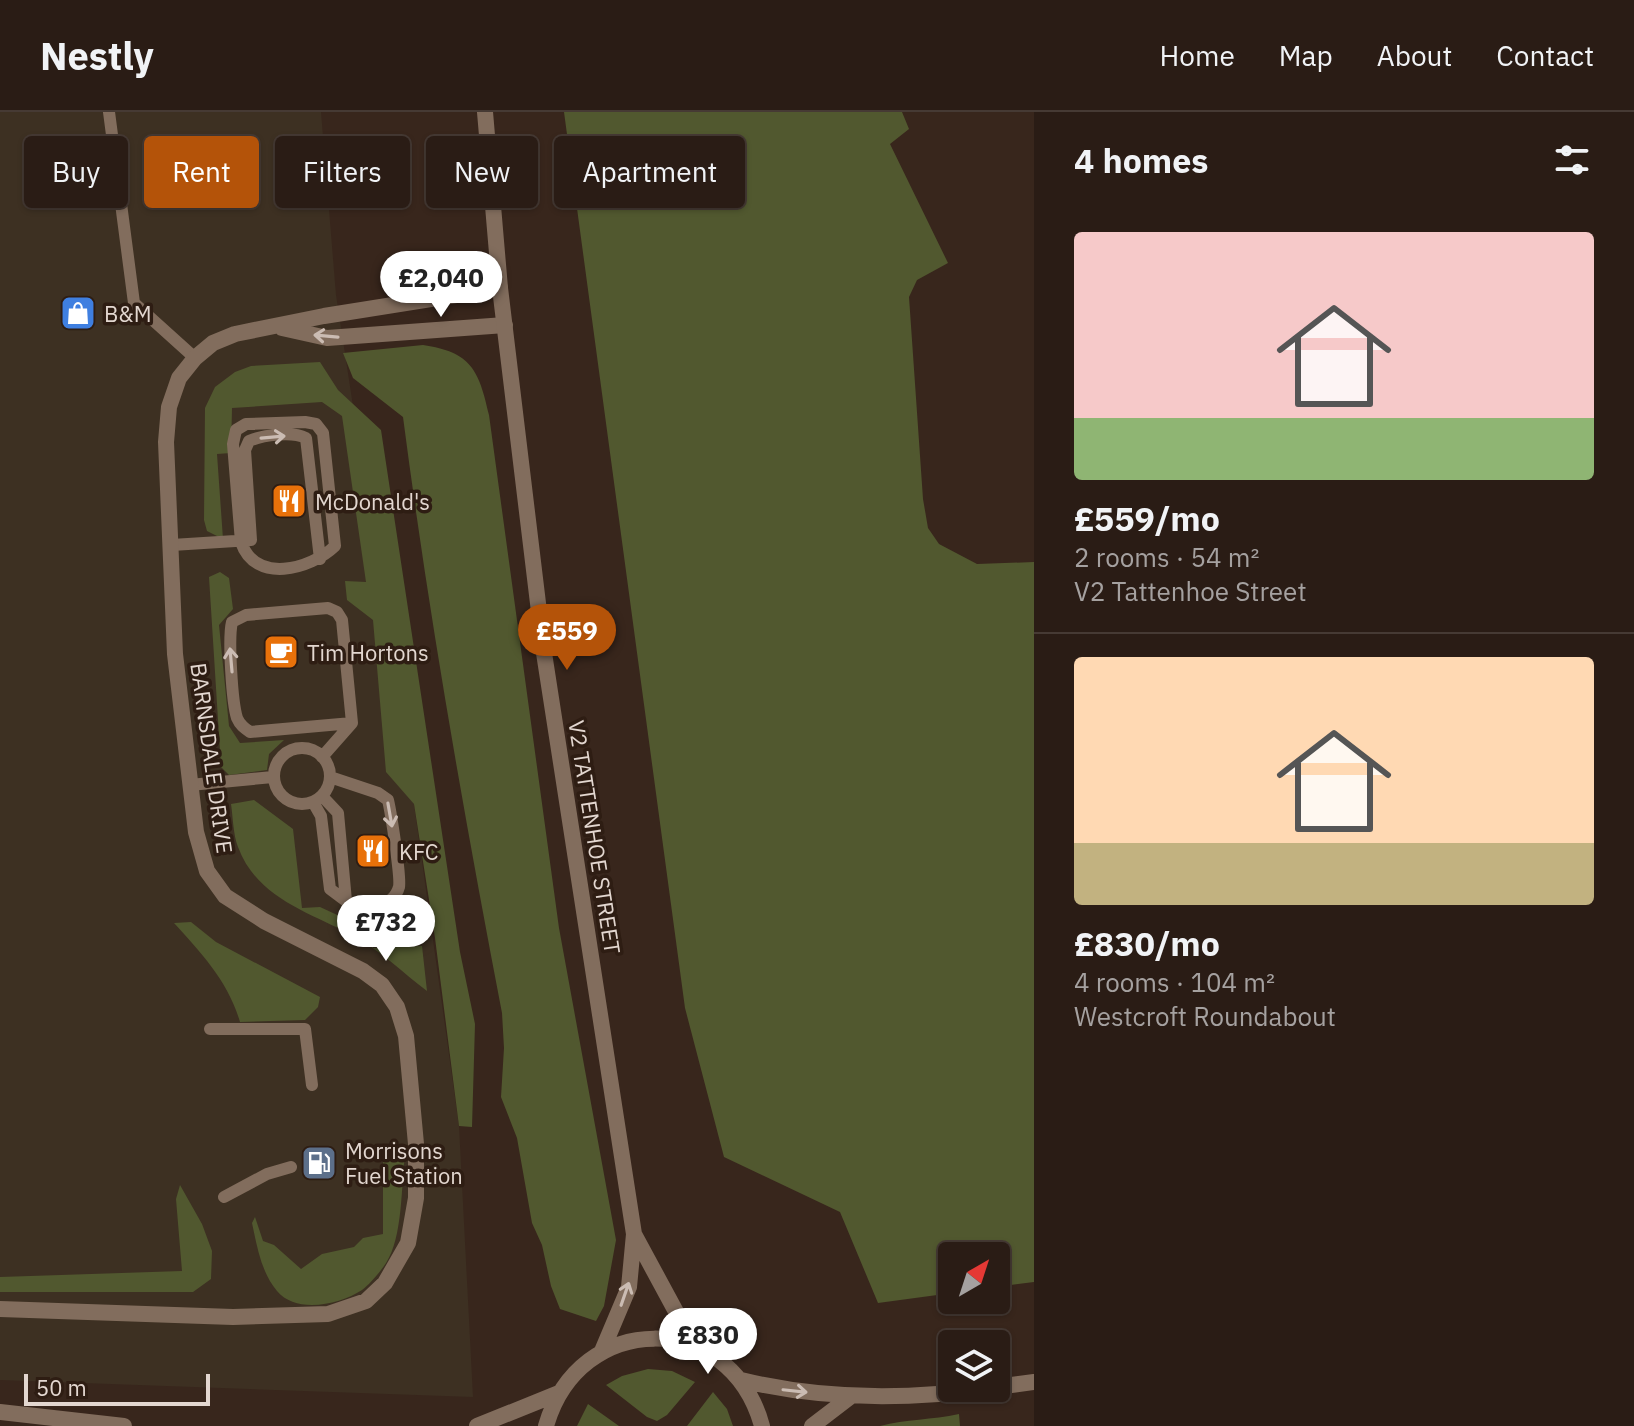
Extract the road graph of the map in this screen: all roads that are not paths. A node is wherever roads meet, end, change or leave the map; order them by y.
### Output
1 (109, 112) edge
2 (485, 112) edge
3 (500, 288) junction
4 (505, 325) junction
5 (277, 327) junction
6 (195, 358) junction
7 (241, 542) junction
8 (172, 545) junction
9 (352, 723) junction
10 (322, 757) junction
11 (273, 777) junction
12 (330, 777) junction
13 (190, 785) junction
14 (318, 799) junction
15 (210, 1029) dead end
16 (312, 1085) dead end
17 (291, 1167) dead end
18 (224, 1197) dead end
19 (634, 1234) junction
20 (0, 1309) edge
21 (694, 1345) junction
22 (602, 1351) junction
23 (741, 1380) junction
24 (1034, 1382) edge
25 (1010, 1386) edge
26 (938, 1392) edge
27 (559, 1393) junction
28 (850, 1397) junction
29 (0, 1412) edge
30 (124, 1426) edge
31 (477, 1426) edge
32 (546, 1426) edge
33 (762, 1426) edge
34 (812, 1426) edge

1 - 6 lane
2 - 3 street, V2 TATTENHOE STREET
3 - 4 street, V2 TATTENHOE STREET
3 - 5 street, BARNSDALE DRIVE
4 -> 5 street, BARNSDALE DRIVE
4 - 19 street, V2 TATTENHOE STREET
5 - 6 street, BARNSDALE DRIVE
6 - 8 street, BARNSDALE DRIVE
7 -> 7 lane
7 - 8 lane
8 - 13 street, BARNSDALE DRIVE
9 -> 9 lane
9 - 10 lane
10 - 11 lane
10 - 12 lane
11 - 13 lane
11 - 14 lane
12 - 14 lane
12 -> 14 lane
13 - 20 street, BARNSDALE DRIVE
15 - 16 lane
17 - 18 lane
19 - 21 street, V2 TATTENHOE STREET
22 -> 19 street, V2 TATTENHOE STREET
21 - 22 street
21 - 23 street
22 - 27 street
23 -> 28 street
23 - 33 street
24 - 25 street
26 - 28 street
27 - 31 street
27 - 32 street
28 - 34 street
29 - 30 street

